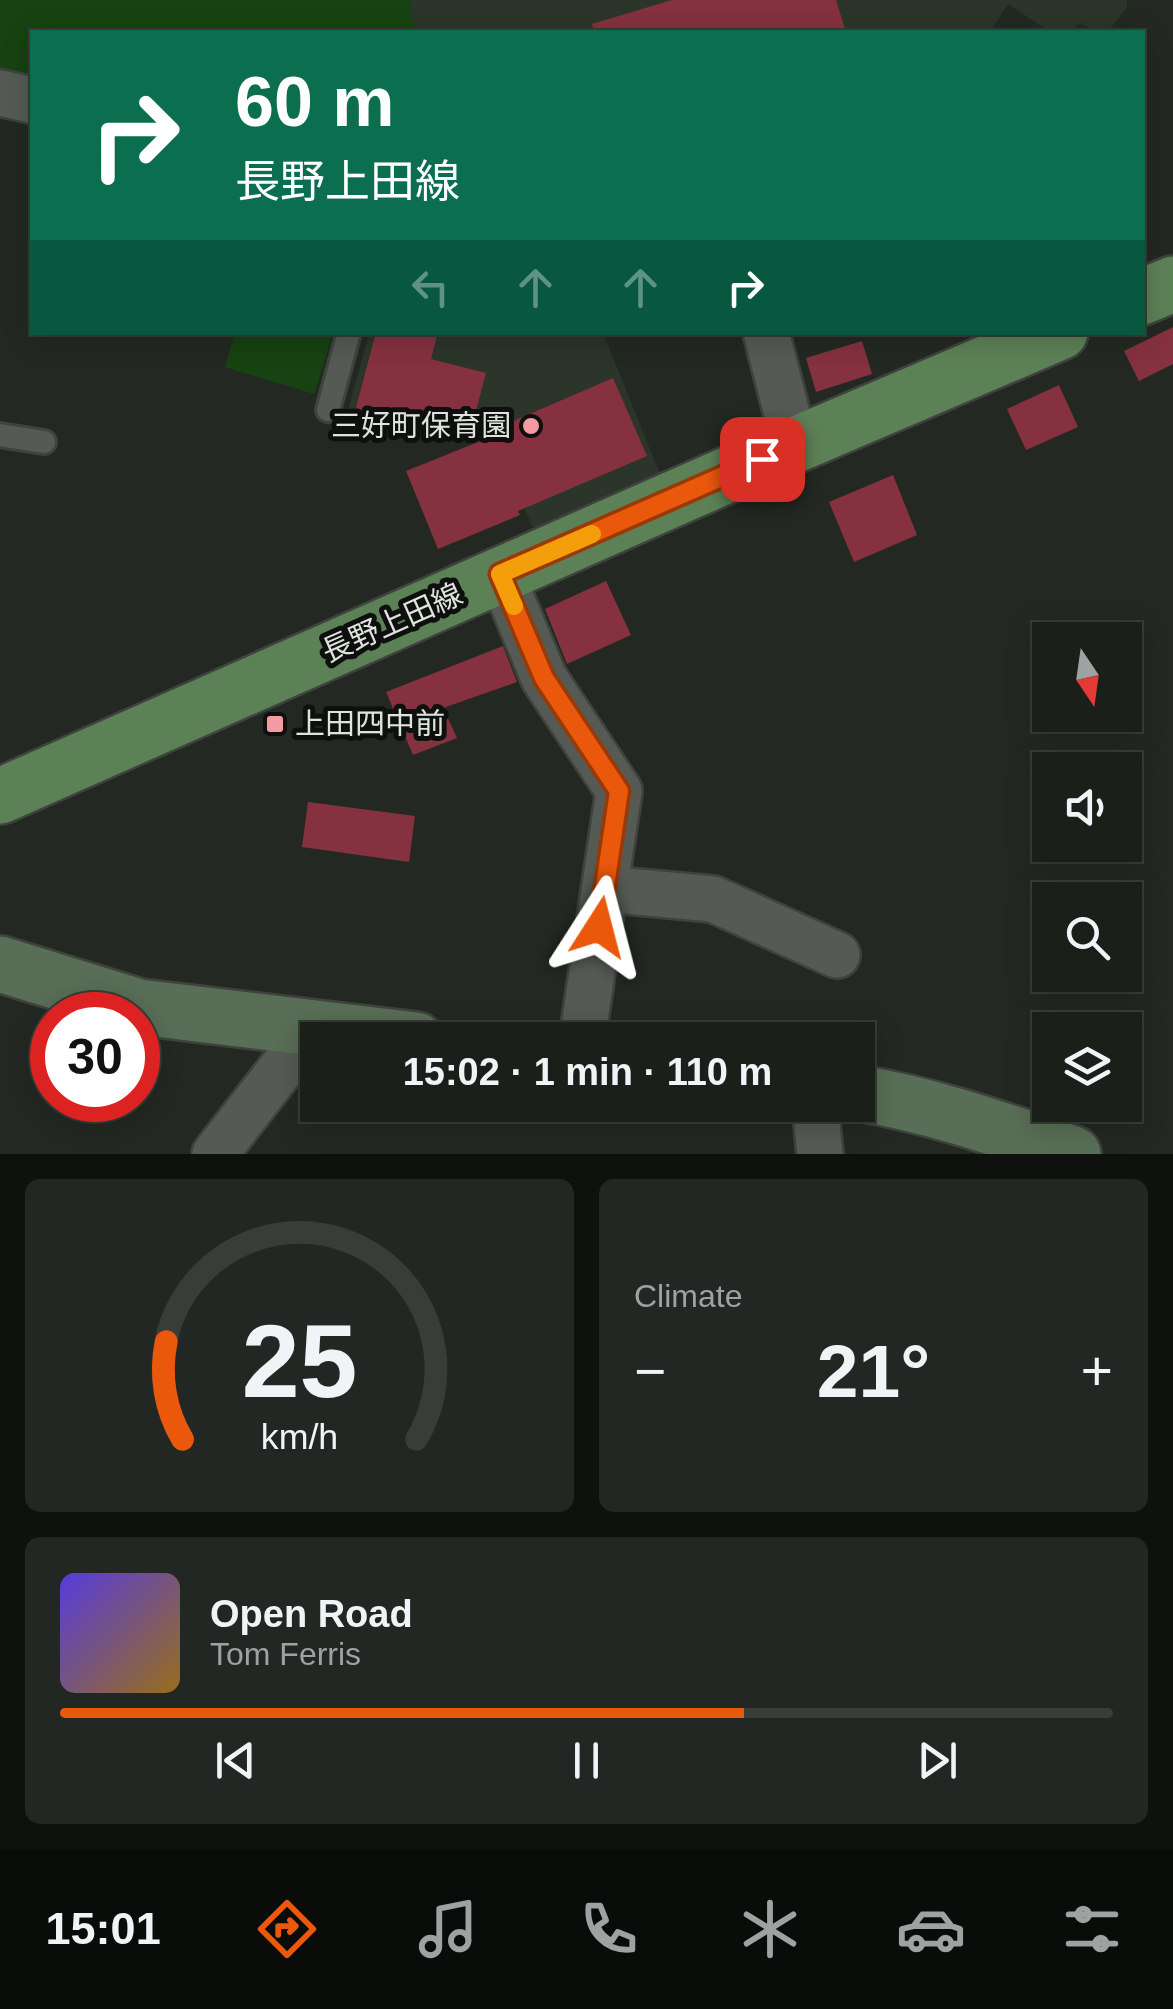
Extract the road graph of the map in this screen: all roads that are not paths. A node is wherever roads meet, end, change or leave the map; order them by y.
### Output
1 (0, 92) edge
2 (30, 100) edge
3 (1173, 284) edge
4 (1145, 297) edge
5 (348, 335) edge
6 (767, 335) edge
7 (1053, 335) edge
8 (328, 410) dead end
9 (0, 435) edge
10 (44, 442) dead end
11 (794, 445) junction
12 (500, 574) junction
13 (0, 796) edge
14 (605, 889) junction
15 (837, 955) dead end
16 (0, 964) edge
17 (585, 1022) edge
18 (300, 1026) edge
19 (300, 1045) edge
20 (875, 1096) edge
21 (816, 1122) edge
22 (216, 1154) edge
23 (820, 1154) edge
24 (1074, 1154) edge

1 - 2 street
3 - 4 main road
5 - 8 lane
6 - 11 street
7 - 11 main road, 長野上田線
9 - 10 lane
11 - 12 main road, 長野上田線
12 - 13 main road, 長野上田線
12 - 14 street
14 - 15 street
14 - 17 street
16 - 18 street
19 - 22 street
20 - 24 street
21 - 23 street

